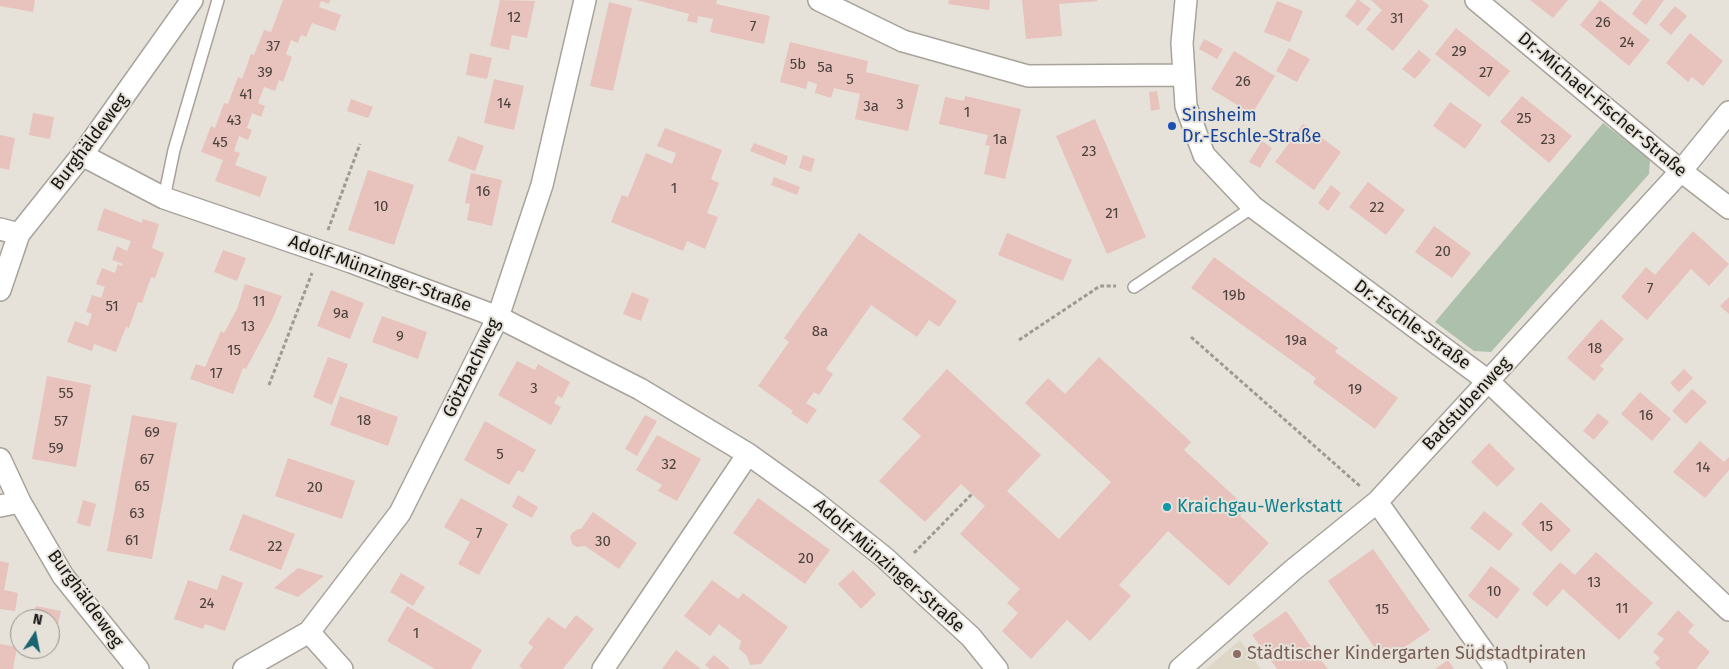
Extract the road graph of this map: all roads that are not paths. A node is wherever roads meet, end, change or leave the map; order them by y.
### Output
1 (192, 0) edge
2 (218, 0) edge
3 (585, 0) edge
4 (819, 0) edge
5 (1186, 0) edge
6 (1476, 0) edge
7 (1184, 75) junction
8 (1729, 112) edge
9 (82, 155) junction
10 (1681, 171) junction
11 (164, 198) junction
12 (1252, 207) junction
13 (1729, 208) edge
14 (10, 232) edge
15 (1134, 288) road end
16 (0, 290) edge
17 (498, 317) junction
18 (1488, 381) junction
19 (748, 454) junction
20 (0, 459) edge
21 (1377, 502) junction
22 (10, 504) edge
23 (1729, 610) edge
24 (310, 632) junction
25 (138, 669) edge
26 (244, 669) edge
27 (342, 669) edge
28 (603, 669) edge
29 (997, 669) edge
30 (1180, 669) edge
31 (1496, 669) edge

1 - 9 street, Burghäldeweg
2 - 11 lane
3 - 17 street, Götzbachweg
4 - 7 street
5 - 7 street, Dr.-Eschle-Straße
6 - 10 street, Dr.-Michael-Fischer-Straße
7 - 12 street, Dr.-Eschle-Straße
8 - 10 street, Badstubenweg
9 - 11 street, Adolf-Münzinger-Straße
9 - 14 street, Burghäldeweg
10 - 13 street, Dr.-Michael-Fischer-Straße
10 - 18 street, Badstubenweg
11 - 17 street, Adolf-Münzinger-Straße
12 - 15 lane
12 - 18 street, Dr.-Eschle-Straße
14 - 16 street, Burghäldeweg
17 - 19 street, Adolf-Münzinger-Straße
17 - 24 street, Götzbachweg
18 - 21 street, Badstubenweg
18 - 23 street, Dr.-Eschle-Straße
19 - 28 street
19 - 29 street, Adolf-Münzinger-Straße
20 - 22 street, Burghäldeweg
21 - 30 street, Badstubenweg
21 - 31 street
22 - 25 street, Burghäldeweg
24 - 26 street, Götzbachweg
24 - 27 street

